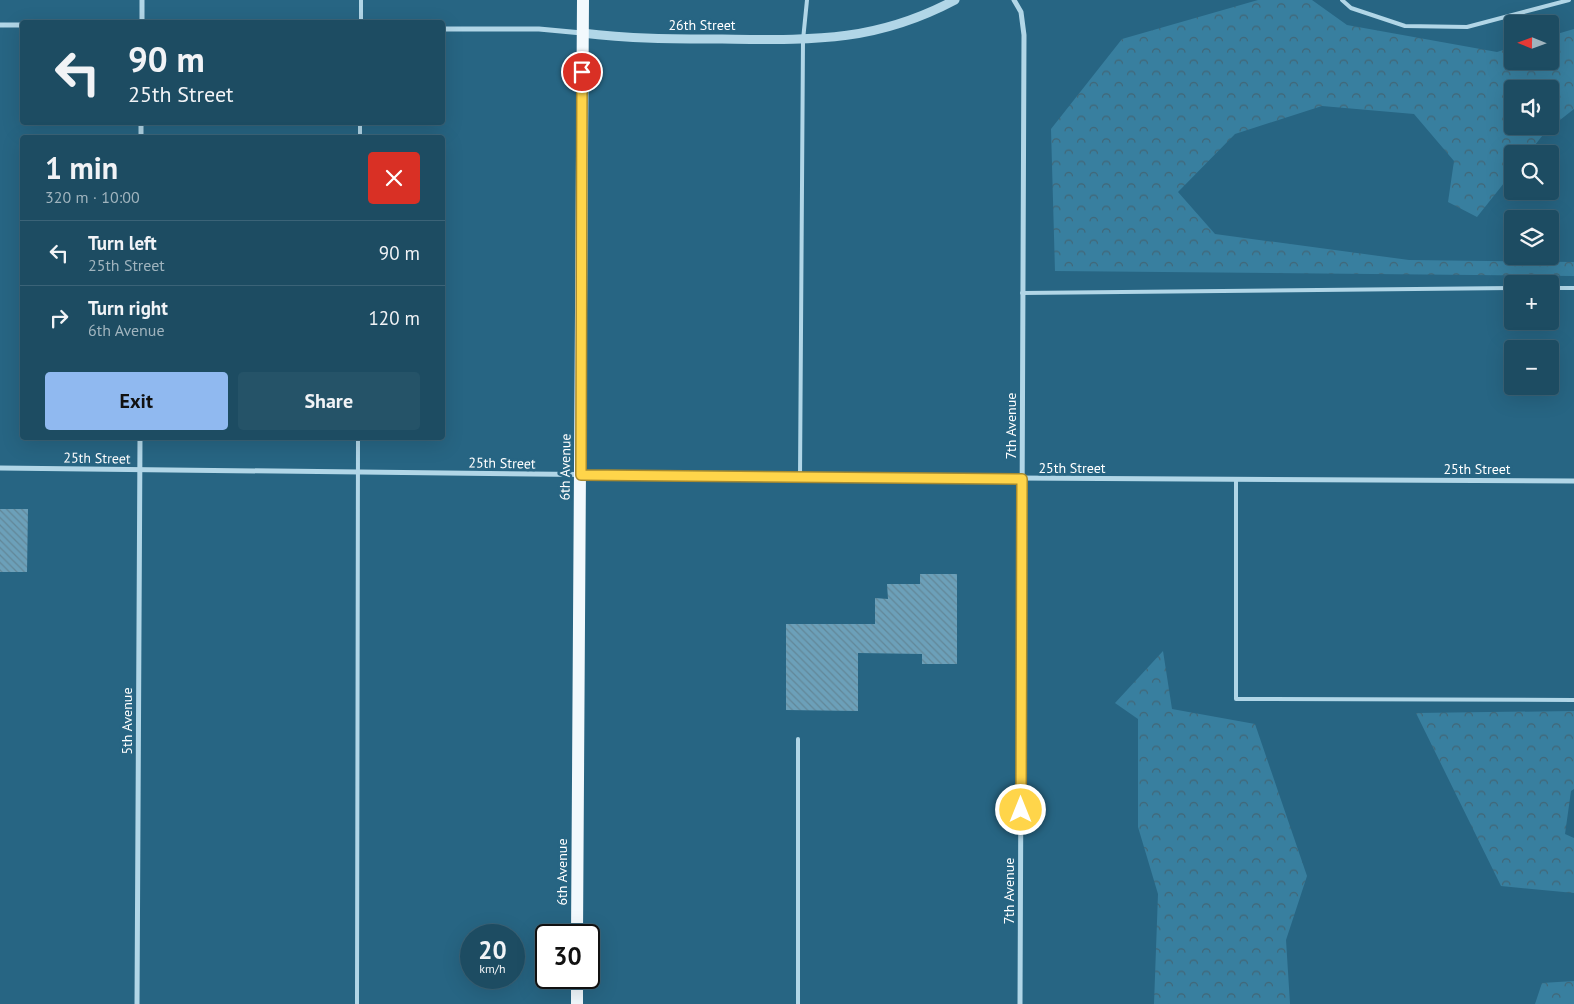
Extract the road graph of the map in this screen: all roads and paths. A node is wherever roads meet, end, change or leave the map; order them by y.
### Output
1 (142, 0) edge
2 (361, 0) edge
3 (582, 0) edge
4 (807, 0) edge
5 (955, 0) edge
6 (1014, 0) edge
7 (1342, 0) edge
8 (1568, 0) edge
9 (142, 20) edge
10 (360, 20) edge
11 (0, 25) edge
12 (20, 26) edge
13 (445, 29) edge
14 (582, 33) junction
15 (802, 40) junction
16 (1504, 288) edge
17 (1559, 288) edge
18 (1574, 288) edge
19 (1022, 293) junction
20 (140, 440) edge
21 (358, 440) edge
22 (0, 468) edge
23 (140, 470) junction
24 (357, 472) junction
25 (581, 475) junction
26 (800, 477) junction
27 (1022, 479) junction
28 (1236, 479) junction
29 (1574, 481) edge
30 (1574, 700) edge
31 (798, 739) dead end
32 (577, 924) edge
33 (577, 989) edge
34 (136, 1004) edge
35 (357, 1004) edge
36 (577, 1004) edge
37 (798, 1004) edge
38 (1020, 1004) edge

1 - 9 street
2 - 10 lane
3 - 14 main road, 6th Avenue
4 - 15 lane
5 - 15 street, 26th Street
6 - 19 street, 7th Avenue
7 - 8 lane
11 - 12 street
13 - 14 street, 26th Street
14 - 15 street, 26th Street
14 - 25 main road, 6th Avenue
15 - 26 lane
16 - 19 lane
17 - 18 lane
19 - 27 street, 7th Avenue
20 - 23 street, 5th Avenue
21 - 24 lane
22 - 23 street, 25th Street
23 - 24 street, 25th Street
23 - 34 street, 5th Avenue
24 - 25 street, 25th Street
24 - 35 lane
25 - 26 street, 25th Street
25 - 32 main road, 6th Avenue
26 - 27 street, 25th Street
27 - 28 street, 25th Street
27 - 38 street, 7th Avenue
28 - 29 street, 25th Street
28 - 30 lane
31 - 37 lane
33 - 36 main road

